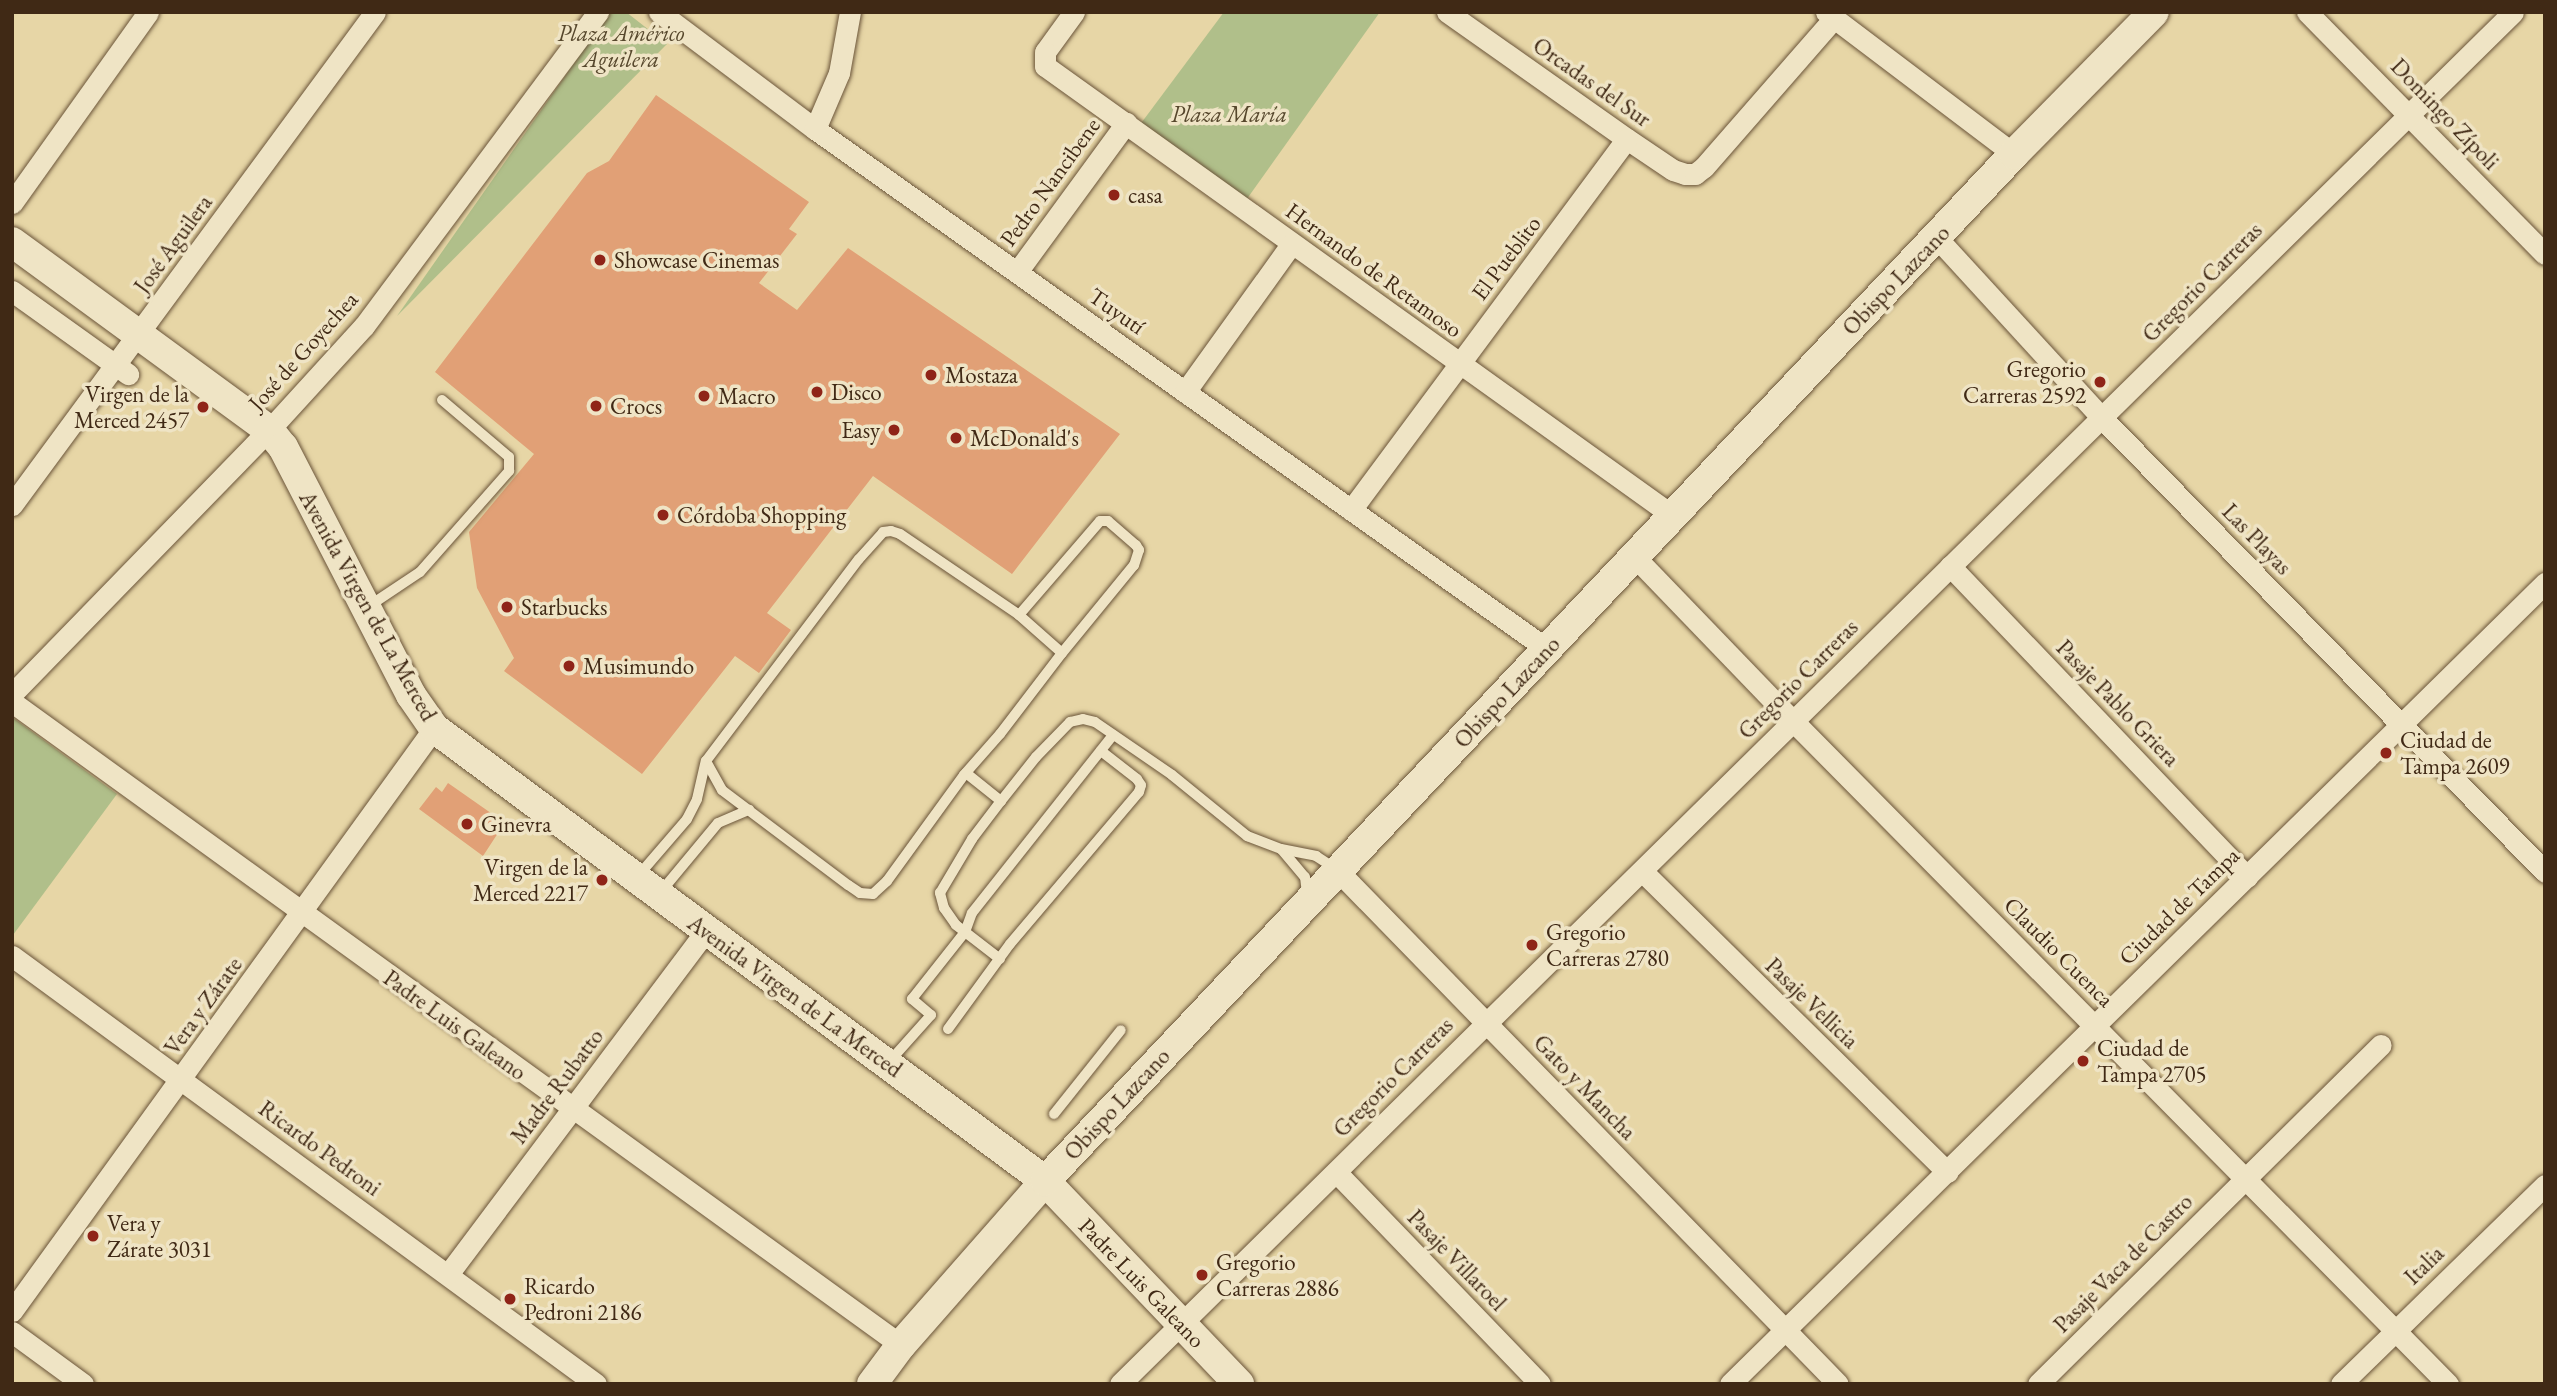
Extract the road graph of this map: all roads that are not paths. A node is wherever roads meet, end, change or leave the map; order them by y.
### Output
1 (148, 12) edge
2 (375, 12) edge
3 (598, 12) edge
4 (659, 12) edge
5 (850, 12) edge
6 (1074, 12) edge
7 (1447, 12) edge
8 (2154, 12) edge
9 (2307, 12) edge
10 (2513, 12) edge
11 (1830, 15) edge
12 (2409, 115) junction
13 (1126, 123) junction
14 (816, 129) junction
15 (1627, 139) junction
16 (2014, 154) junction
17 (12, 203) edge
18 (1937, 238) junction
19 (12, 242) edge
20 (1292, 243) junction
21 (2545, 254) edge
22 (1017, 272) junction
23 (12, 291) edge
24 (139, 335) junction
25 (1460, 365) junction
26 (122, 370) junction
27 (1185, 392) junction
28 (442, 400) dead end
29 (2102, 418) junction
30 (269, 430) junction
31 (12, 505) edge
32 (1351, 510) junction
33 (1672, 515) junction
34 (1634, 556) junction
35 (1950, 566) junction
36 (2545, 583) edge
37 (366, 608) junction
38 (1019, 615) junction
39 (1547, 649) junction
40 (1062, 653) junction
41 (12, 694) edge
42 (12, 702) edge
43 (1793, 722) junction
44 (2402, 724) junction
45 (434, 728) junction
46 (1113, 735) junction
47 (1101, 751) junction
48 (706, 761) junction
49 (966, 772) junction
50 (1000, 801) junction
51 (749, 810) junction
52 (1281, 849) junction
53 (1642, 870) junction
54 (1338, 871) junction
55 (2545, 872) edge
56 (2247, 877) junction
57 (646, 888) junction
58 (1306, 904) junction
59 (302, 913) junction
60 (706, 931) junction
61 (965, 932) junction
62 (12, 956) edge
63 (1000, 959) junction
64 (1485, 1021) junction
65 (2095, 1026) junction
66 (948, 1029) dead end
67 (1121, 1030) dead end
68 (2381, 1045) dead end
69 (887, 1064) junction
70 (182, 1080) junction
71 (572, 1109) junction
72 (1054, 1114) dead end
73 (1336, 1172) junction
74 (1947, 1172) junction
75 (2245, 1179) junction
76 (1045, 1181) junction
77 (2545, 1185) edge
78 (449, 1273) junction
79 (12, 1311) edge
80 (1182, 1324) junction
81 (1784, 1330) junction
82 (2395, 1330) junction
83 (12, 1332) edge
84 (901, 1345) junction
85 (83, 1384) edge
86 (596, 1384) edge
87 (872, 1384) edge
88 (1120, 1384) edge
89 (1239, 1384) edge
90 (1540, 1384) edge
91 (1730, 1384) edge
92 (1838, 1384) edge
93 (2038, 1384) edge
94 (2341, 1384) edge
95 (2448, 1384) edge

1 - 17 street
2 - 24 street, José Aguilera
3 - 30 street, José de Goyechea
4 - 14 street, Tuyutí
5 - 14 street
6 - 13 street, Hernando de Retamoso
7 - 15 street, Orcadas del Sur
8 - 16 main road, Obispo Lazcano
9 - 12 street, Domingo Zípoli
10 - 12 street, Gregorio Carreras
11 - 15 street, Orcadas del Sur
11 - 16 street
12 - 21 street, Domingo Zípoli
12 - 29 street, Gregorio Carreras
13 - 20 street, Hernando de Retamoso
13 - 22 street, Pedro Nancibene
14 - 22 street, Tuyutí
15 - 25 street, El Pueblito
16 - 18 main road, Obispo Lazcano
18 - 29 street, Las Playas
18 - 33 main road, Obispo Lazcano
19 - 24 main road, Avenida Virgen de La Merced
20 - 25 street, Hernando de Retamoso
20 - 27 street
22 - 27 street, Tuyutí
23 - 26 street
24 - 26 street, José Aguilera
24 - 30 main road, Avenida Virgen de La Merced
25 - 32 street, El Pueblito
25 - 33 street, Hernando de Retamoso
26 - 31 street, José Aguilera
27 - 32 street, Tuyutí
28 - 37 lane
29 - 35 street, Gregorio Carreras
29 - 44 street, Las Playas
30 - 37 main road, Avenida Virgen de La Merced
30 - 41 street, José de Goyechea
32 - 39 street, Tuyutí
33 - 34 main road, Obispo Lazcano
34 - 39 main road, Obispo Lazcano
34 - 43 street, Claudio Cuenca
35 - 43 street, Gregorio Carreras
35 - 56 street, Pasaje Pablo Griera
36 - 44 street, Ciudad de Tampa
37 - 45 main road, Avenida Virgen de La Merced
38 - 40 lane
38 - 40 lane
38 - 48 lane
39 - 54 main road, Obispo Lazcano
40 - 49 lane
42 - 59 street, Padre Luis Galeano
43 - 53 street, Gregorio Carreras
43 - 65 street, Claudio Cuenca
44 - 55 street, Las Playas
44 - 56 street, Ciudad de Tampa
45 - 57 main road, Avenida Virgen de La Merced
45 - 59 street, Vera y Zárate
46 - 47 lane
46 - 50 lane, Gato y Mancha
46 - 52 lane, Gato y Mancha
47 - 61 lane
47 - 63 lane
48 - 51 lane
48 - 57 lane
49 - 50 lane
49 - 51 lane
50 - 61 lane, Gato y Mancha
51 - 57 lane
52 - 54 lane, Gato y Mancha
52 - 58 lane, Gato y Mancha
53 - 64 street, Gregorio Carreras
53 - 74 street, Pasaje Vellicia
54 - 58 main road, Obispo Lazcano
54 - 64 street, Gato y Mancha
56 - 65 street, Ciudad de Tampa
57 - 60 main road, Avenida Virgen de La Merced
58 - 76 main road, Obispo Lazcano
59 - 70 street, Vera y Zárate
59 - 71 street, Padre Luis Galeano
60 - 69 main road, Avenida Virgen de La Merced
60 - 71 street, Madre Rubatto
61 - 63 lane
61 - 69 lane
62 - 70 street, Ricardo Pedroni
63 - 66 lane
64 - 73 street, Gregorio Carreras
64 - 81 street, Gato y Mancha
65 - 74 street, Ciudad de Tampa
65 - 75 street, Claudio Cuenca
67 - 72 lane
68 - 75 street, Pasaje Vaca de Castro
69 - 76 main road, Avenida Virgen de La Merced
70 - 78 street, Ricardo Pedroni
70 - 79 street, Vera y Zárate
71 - 78 street, Madre Rubatto
71 - 84 street, Padre Luis Galeano
73 - 80 street, Gregorio Carreras
73 - 90 street, Pasaje Villaroel
74 - 81 street, Ciudad de Tampa
75 - 82 street, Claudio Cuenca
75 - 93 street, Pasaje Vaca de Castro
76 - 80 main road, Padre Luis Galeano
76 - 84 main road, Obispo Lazcano
77 - 82 street, Italia
78 - 86 street, Ricardo Pedroni
80 - 88 street, Gregorio Carreras
80 - 89 main road, Padre Luis Galeano
81 - 91 street, Ciudad de Tampa
81 - 92 street, Gato y Mancha
82 - 94 street, Italia
82 - 95 street, Claudio Cuenca
83 - 85 street
84 - 87 main road, Obispo Lazcano

